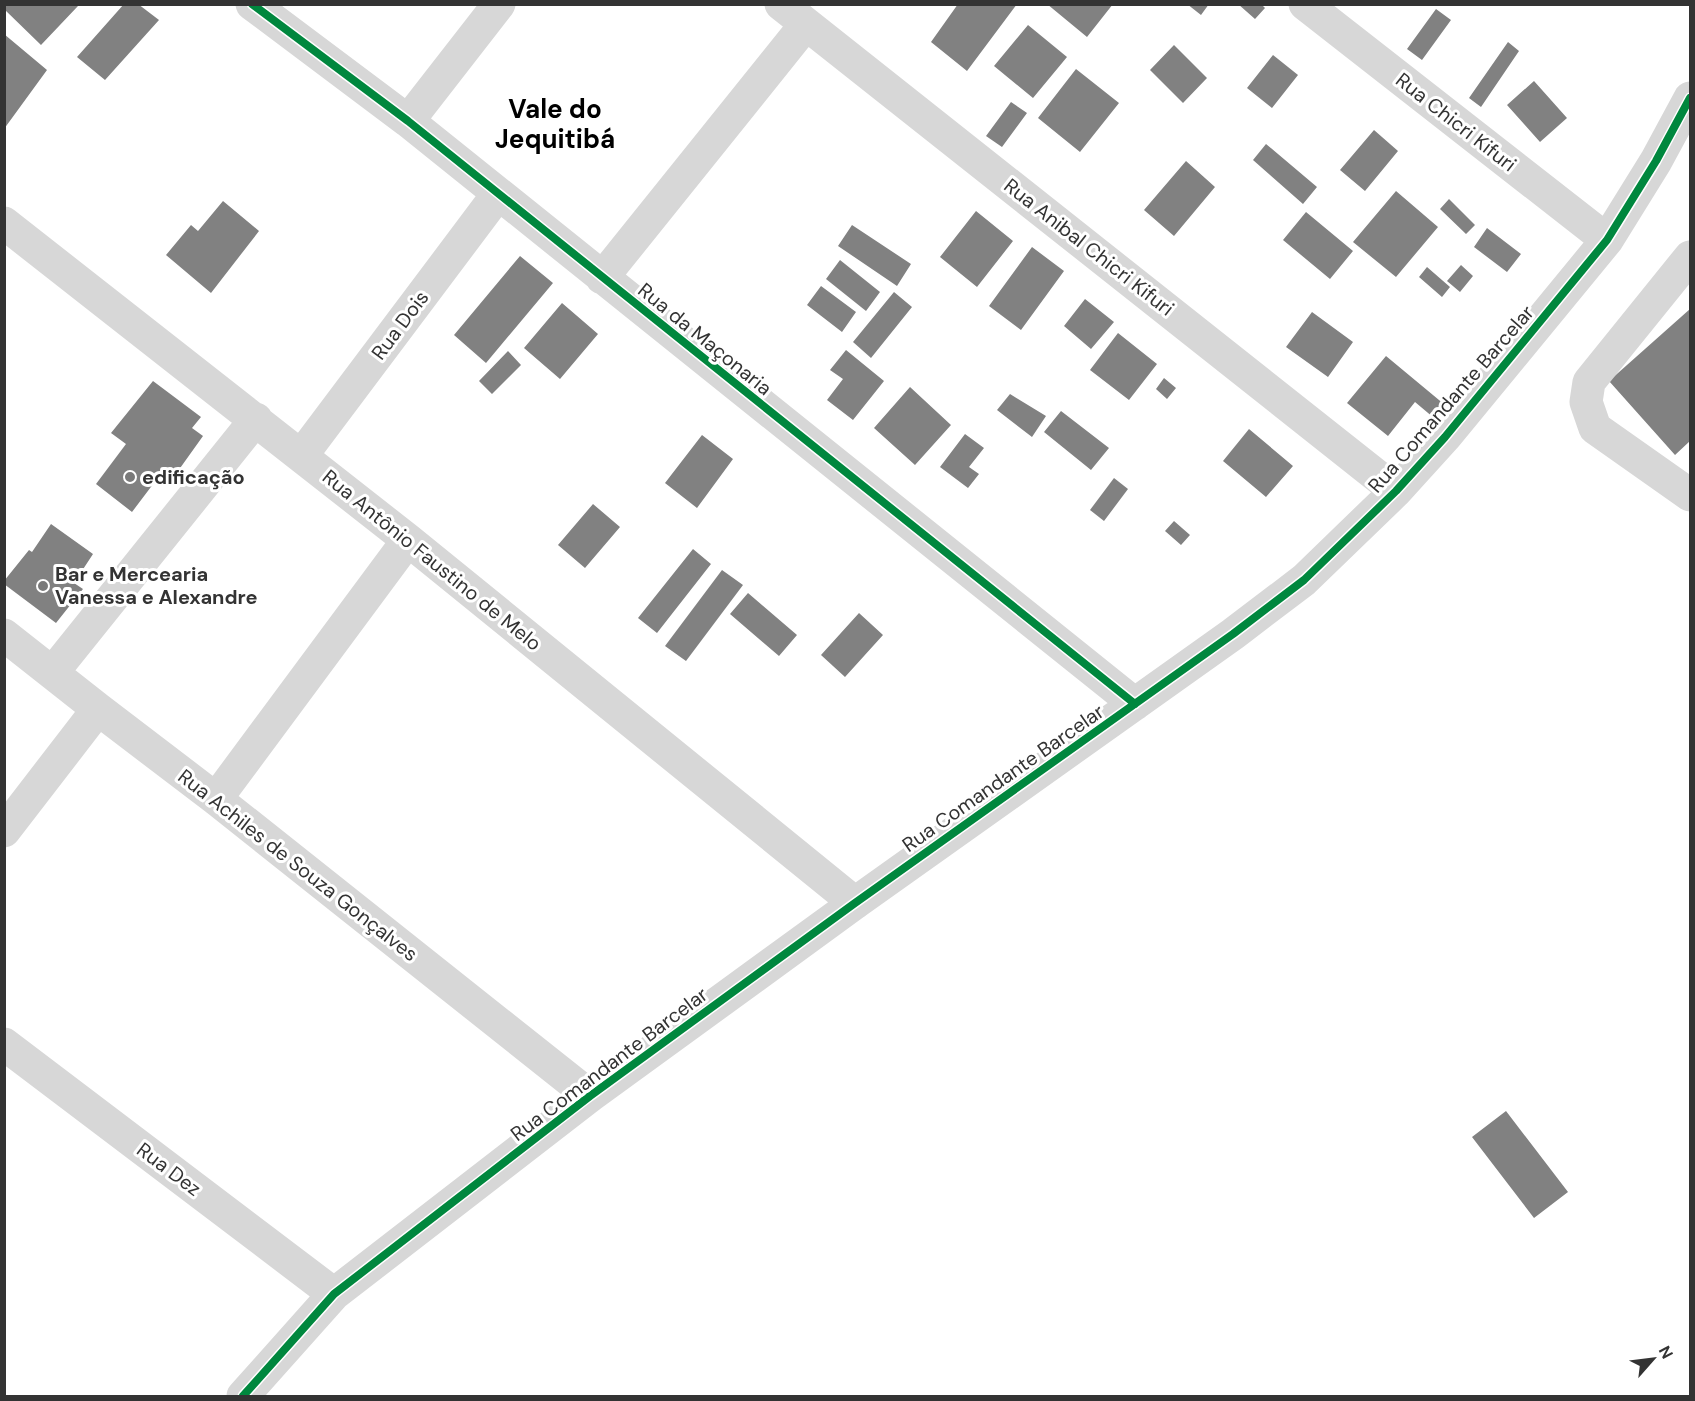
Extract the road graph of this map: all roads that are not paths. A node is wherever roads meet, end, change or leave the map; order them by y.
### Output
1 (252, 4) edge
2 (499, 4) edge
3 (781, 4) edge
4 (1305, 4) edge
5 (806, 24) junction
6 (1690, 98) edge
7 (408, 121) junction
8 (498, 194) junction
9 (4, 223) edge
10 (1607, 240) junction
11 (1690, 257) edge
12 (602, 278) junction
13 (256, 419) junction
14 (302, 455) junction
15 (1396, 491) junction
16 (1690, 495) edge
17 (408, 540) junction
18 (4, 634) edge
19 (53, 672) junction
20 (1135, 704) junction
21 (98, 710) junction
22 (216, 799) junction
23 (4, 831) edge
24 (855, 903) junction
25 (8, 1055) edge
26 (590, 1096) junction
27 (334, 1294) junction
28 (243, 1396) edge

1 - 7 street, Rua da Maçonaria
2 - 7 street
3 - 5 street, Rua Anibal Chicri Kifuri
4 - 10 street, Rua Chicri Kifuri
5 - 12 street
5 - 15 street, Rua Anibal Chicri Kifuri
6 - 10 street, Rua Comandante Barcelar
7 - 8 street, Rua da Maçonaria
8 - 12 street, Rua da Maçonaria
8 - 14 street, Rua Dois
9 - 13 street, Rua Antônio Faustino de Melo
10 - 15 street, Rua Comandante Barcelar
11 - 16 street
12 - 20 street, Rua da Maçonaria
13 - 14 street, Rua Antônio Faustino de Melo
13 - 19 street
14 - 17 street, Rua Antônio Faustino de Melo
15 - 20 street, Rua Comandante Barcelar
17 - 22 street
17 - 24 street, Rua Antônio Faustino de Melo
18 - 19 street, Rua Achiles de Souza Gonçalves
19 - 21 street, Rua Achiles de Souza Gonçalves
20 - 24 street, Rua Comandante Barcelar
21 - 22 street, Rua Achiles de Souza Gonçalves
21 - 23 street
22 - 26 street, Rua Achiles de Souza Gonçalves
24 - 26 street, Rua Comandante Barcelar
25 - 27 street, Rua Dez
26 - 27 street, Rua Comandante Barcelar
27 - 28 street, Rua Comandante Barcelar

